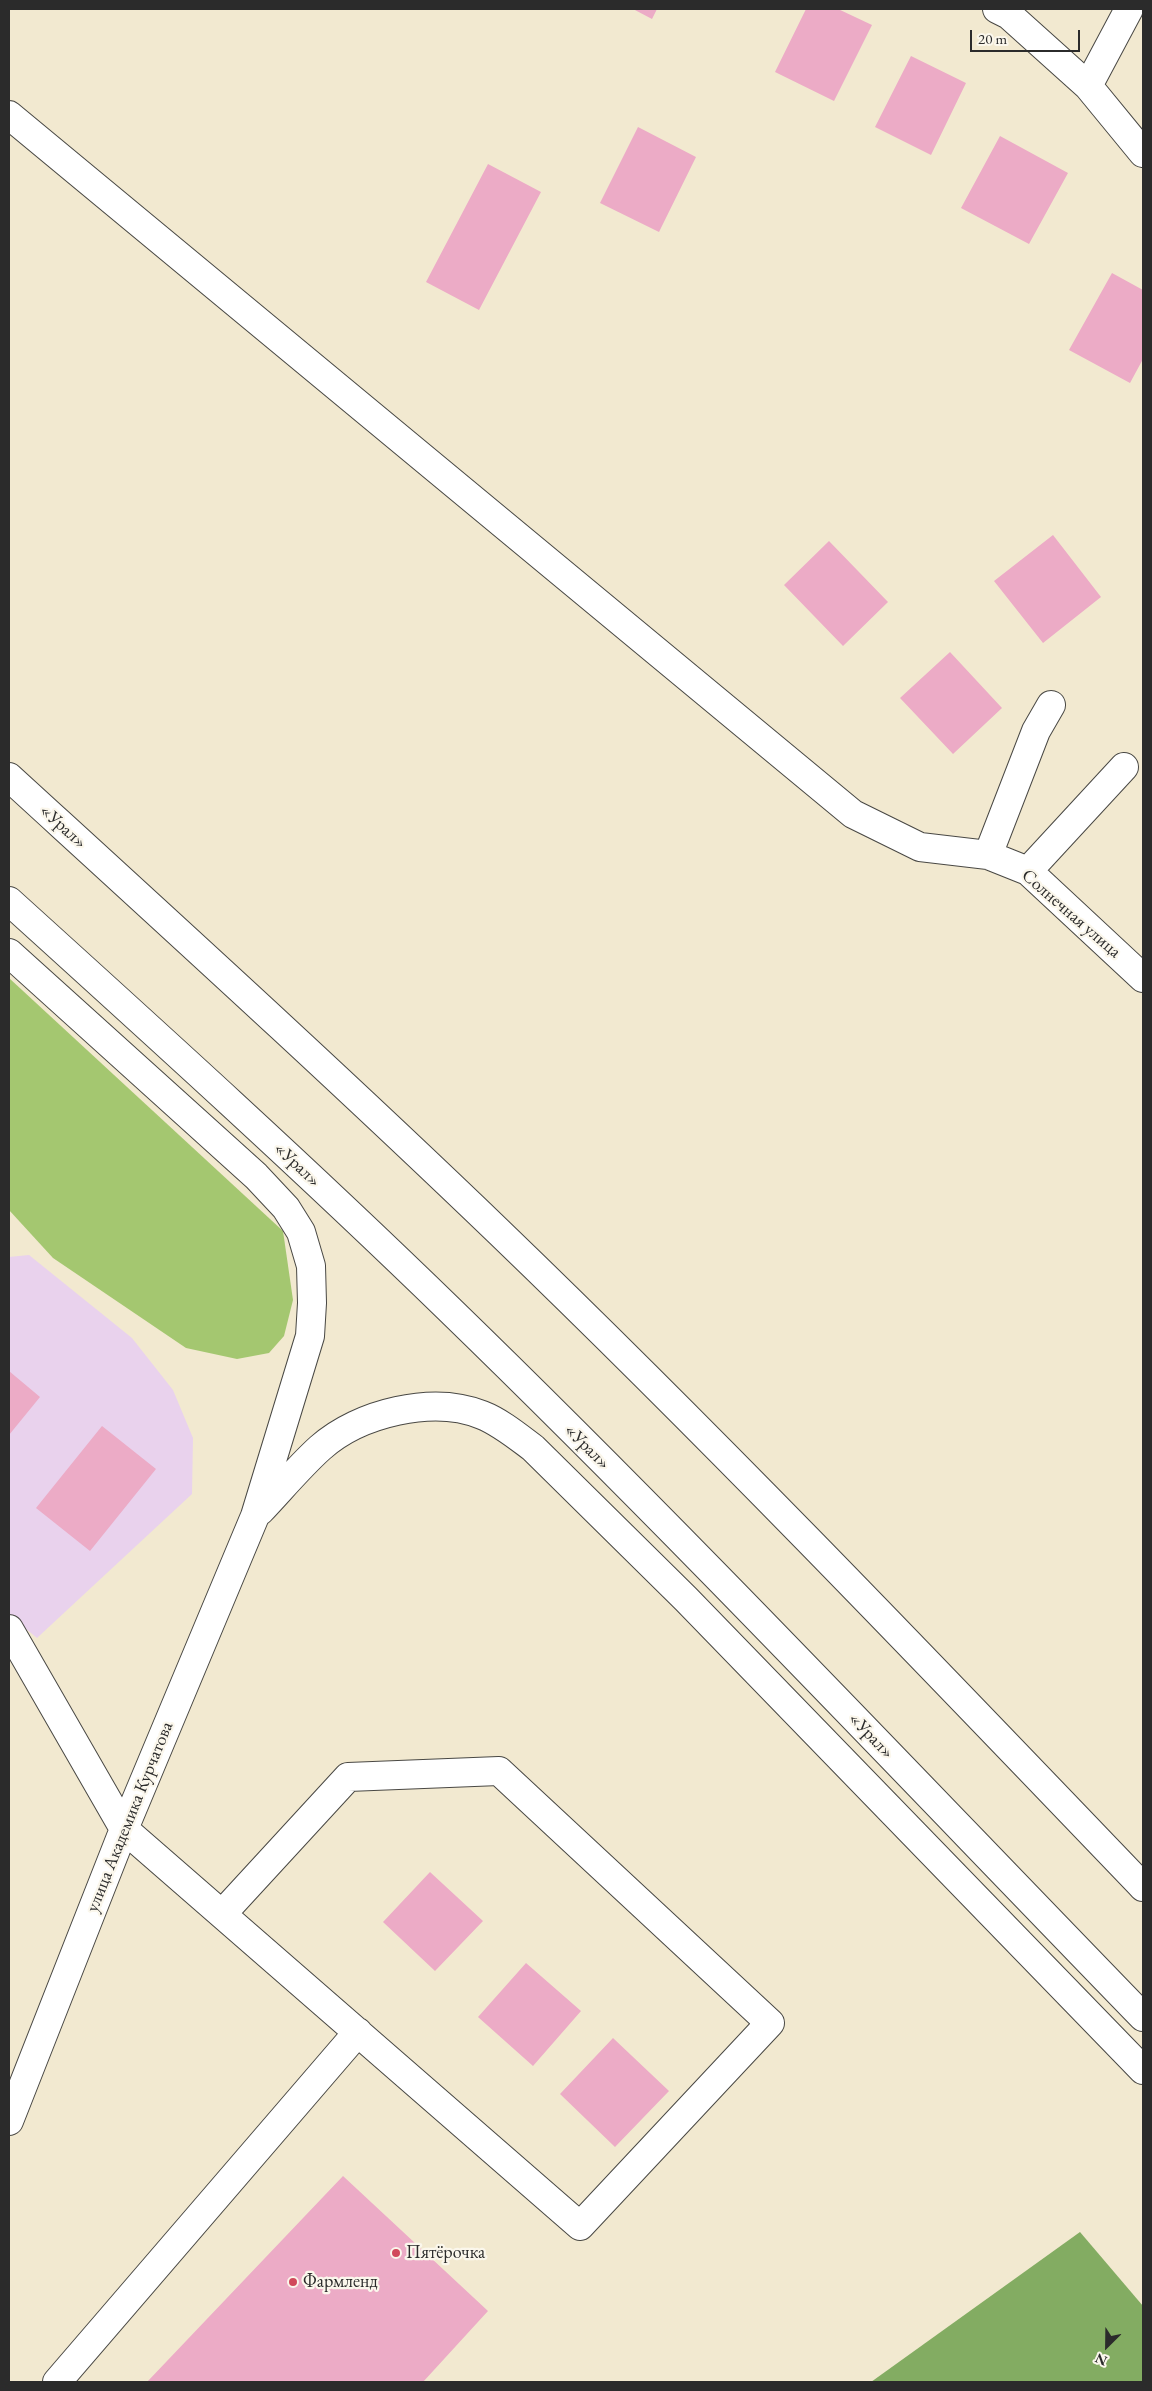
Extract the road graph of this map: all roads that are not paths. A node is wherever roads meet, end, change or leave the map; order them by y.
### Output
1 (997, 9) edge
2 (1129, 9) edge
3 (1088, 86) junction
4 (9, 115) edge
5 (1143, 153) edge
6 (1051, 704) dead end
7 (1124, 767) dead end
8 (9, 777) edge
9 (988, 855) junction
10 (1028, 871) junction
11 (9, 901) edge
12 (9, 954) edge
13 (1143, 978) edge
14 (255, 1516) junction
15 (9, 1629) edge
16 (124, 1829) junction
17 (1143, 1887) edge
18 (222, 1914) junction
19 (1143, 2017) edge
20 (358, 2032) junction
21 (1143, 2070) edge
22 (9, 2121) edge
23 (57, 2382) edge

1 - 3 main road
2 - 3 main road
3 - 5 main road
4 - 9 main road, Солнечная улица
6 - 9 main road
7 - 10 main road
8 - 17 main road, «Урал»
9 - 10 main road, Солнечная улица
10 - 13 main road, Солнечная улица
11 - 19 main road, «Урал»
12 - 14 main road, улица Академика Курчатова
14 - 16 main road, улица Академика Курчатова
14 - 21 main road
15 - 16 main road
16 - 18 main road
16 - 22 main road, улица Академика Курчатова
18 - 20 main road
18 - 20 main road
20 - 23 main road

